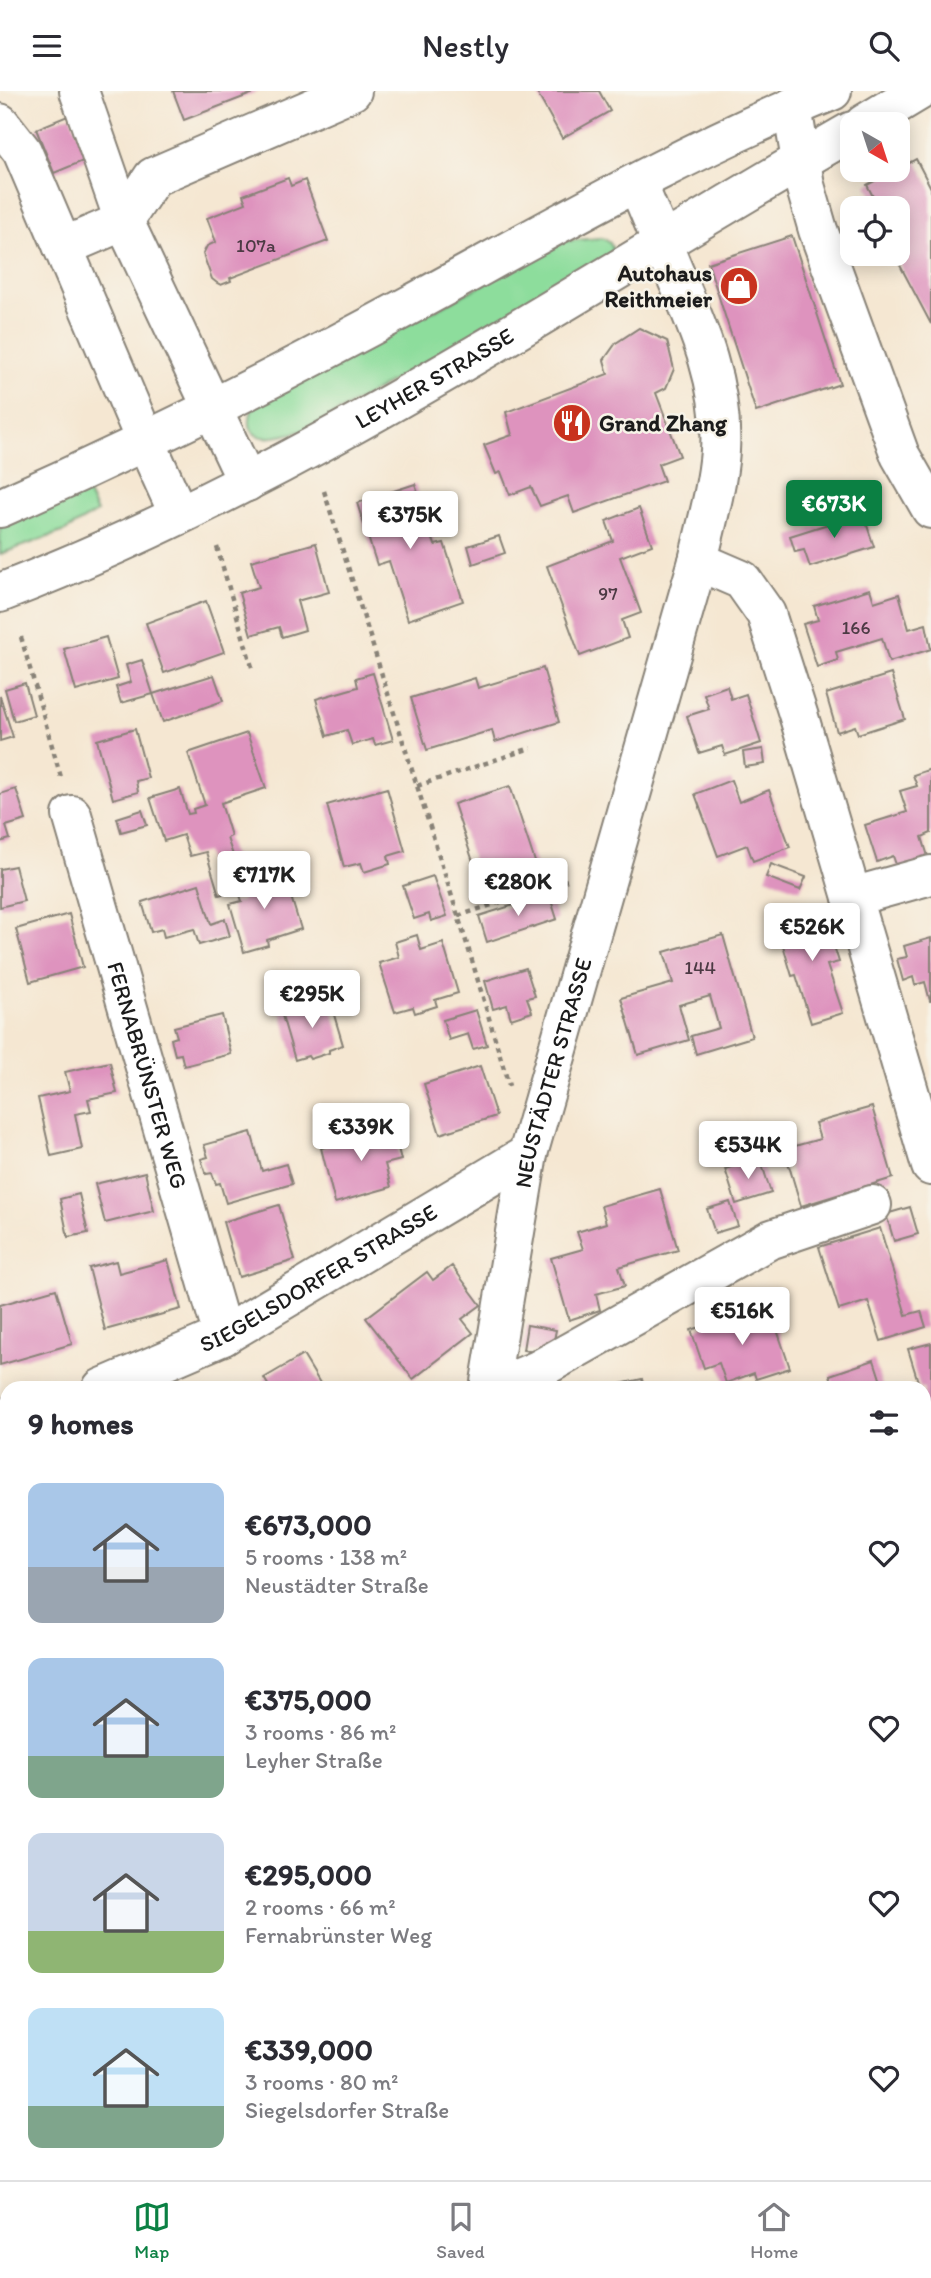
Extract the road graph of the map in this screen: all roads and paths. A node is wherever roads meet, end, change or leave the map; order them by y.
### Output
1 (79, 91) edge
2 (352, 91) edge
3 (832, 91) edge
4 (919, 91) edge
5 (792, 107) junction
6 (884, 112) edge
7 (0, 123) edge
8 (840, 138) edge
9 (800, 161) junction
10 (637, 183) junction
11 (124, 221) junction
12 (663, 244) junction
13 (63, 247) junction
14 (211, 408) junction
15 (145, 440) junction
16 (247, 482) junction
17 (324, 491) dead end
18 (0, 508) edge
19 (931, 509) edge
20 (179, 515) junction
21 (217, 547) dead end
22 (698, 561) junction
23 (0, 593) edge
24 (21, 637) dead end
25 (252, 667) dead end
26 (531, 748) dead end
27 (417, 786) junction
28 (72, 815) joint
29 (931, 875) edge
30 (606, 882) junction
31 (852, 897) junction
32 (458, 916) junction
33 (509, 1089) dead end
34 (528, 1154) junction
35 (931, 1166) edge
36 (872, 1205) dead end
37 (223, 1336) junction
38 (118, 1381) edge
39 (490, 1381) edge
40 (512, 1381) edge

1 - 11 street
2 - 11 street
3 - 5 street
4 - 6 street
5 - 9 street
5 - 10 street
7 - 13 street
8 - 9 street, LEYHER STRASSE
9 - 12 street, LEYHER STRASSE
9 - 19 street
10 - 12 street, NEUSTÄDTER STRASSE
10 - 14 street
11 - 13 street
11 - 14 street
12 - 16 street, LEYHER STRASSE
12 - 22 street, NEUSTÄDTER STRASSE
13 - 15 street
14 - 15 street
14 - 16 street
15 - 18 street
15 - 20 street
16 - 20 street, LEYHER STRASSE
17 - 27 path
20 - 23 street, LEYHER STRASSE
21 - 25 path
22 - 30 street, NEUSTÄDTER STRASSE
22 - 31 street
24 - 28 path
26 - 27 path
27 - 32 path
28 - 37 street, FERNABRÜNSTER WEG
29 - 31 street
30 - 32 path
30 - 34 street, NEUSTÄDTER STRASSE
31 - 35 street
32 - 33 path
34 - 37 street, SIEGELSDORFER STRASSE
34 - 39 street, NEUSTÄDTER STRASSE
36 - 40 street
37 - 38 street, SIEGELSDORFER STRASSE

